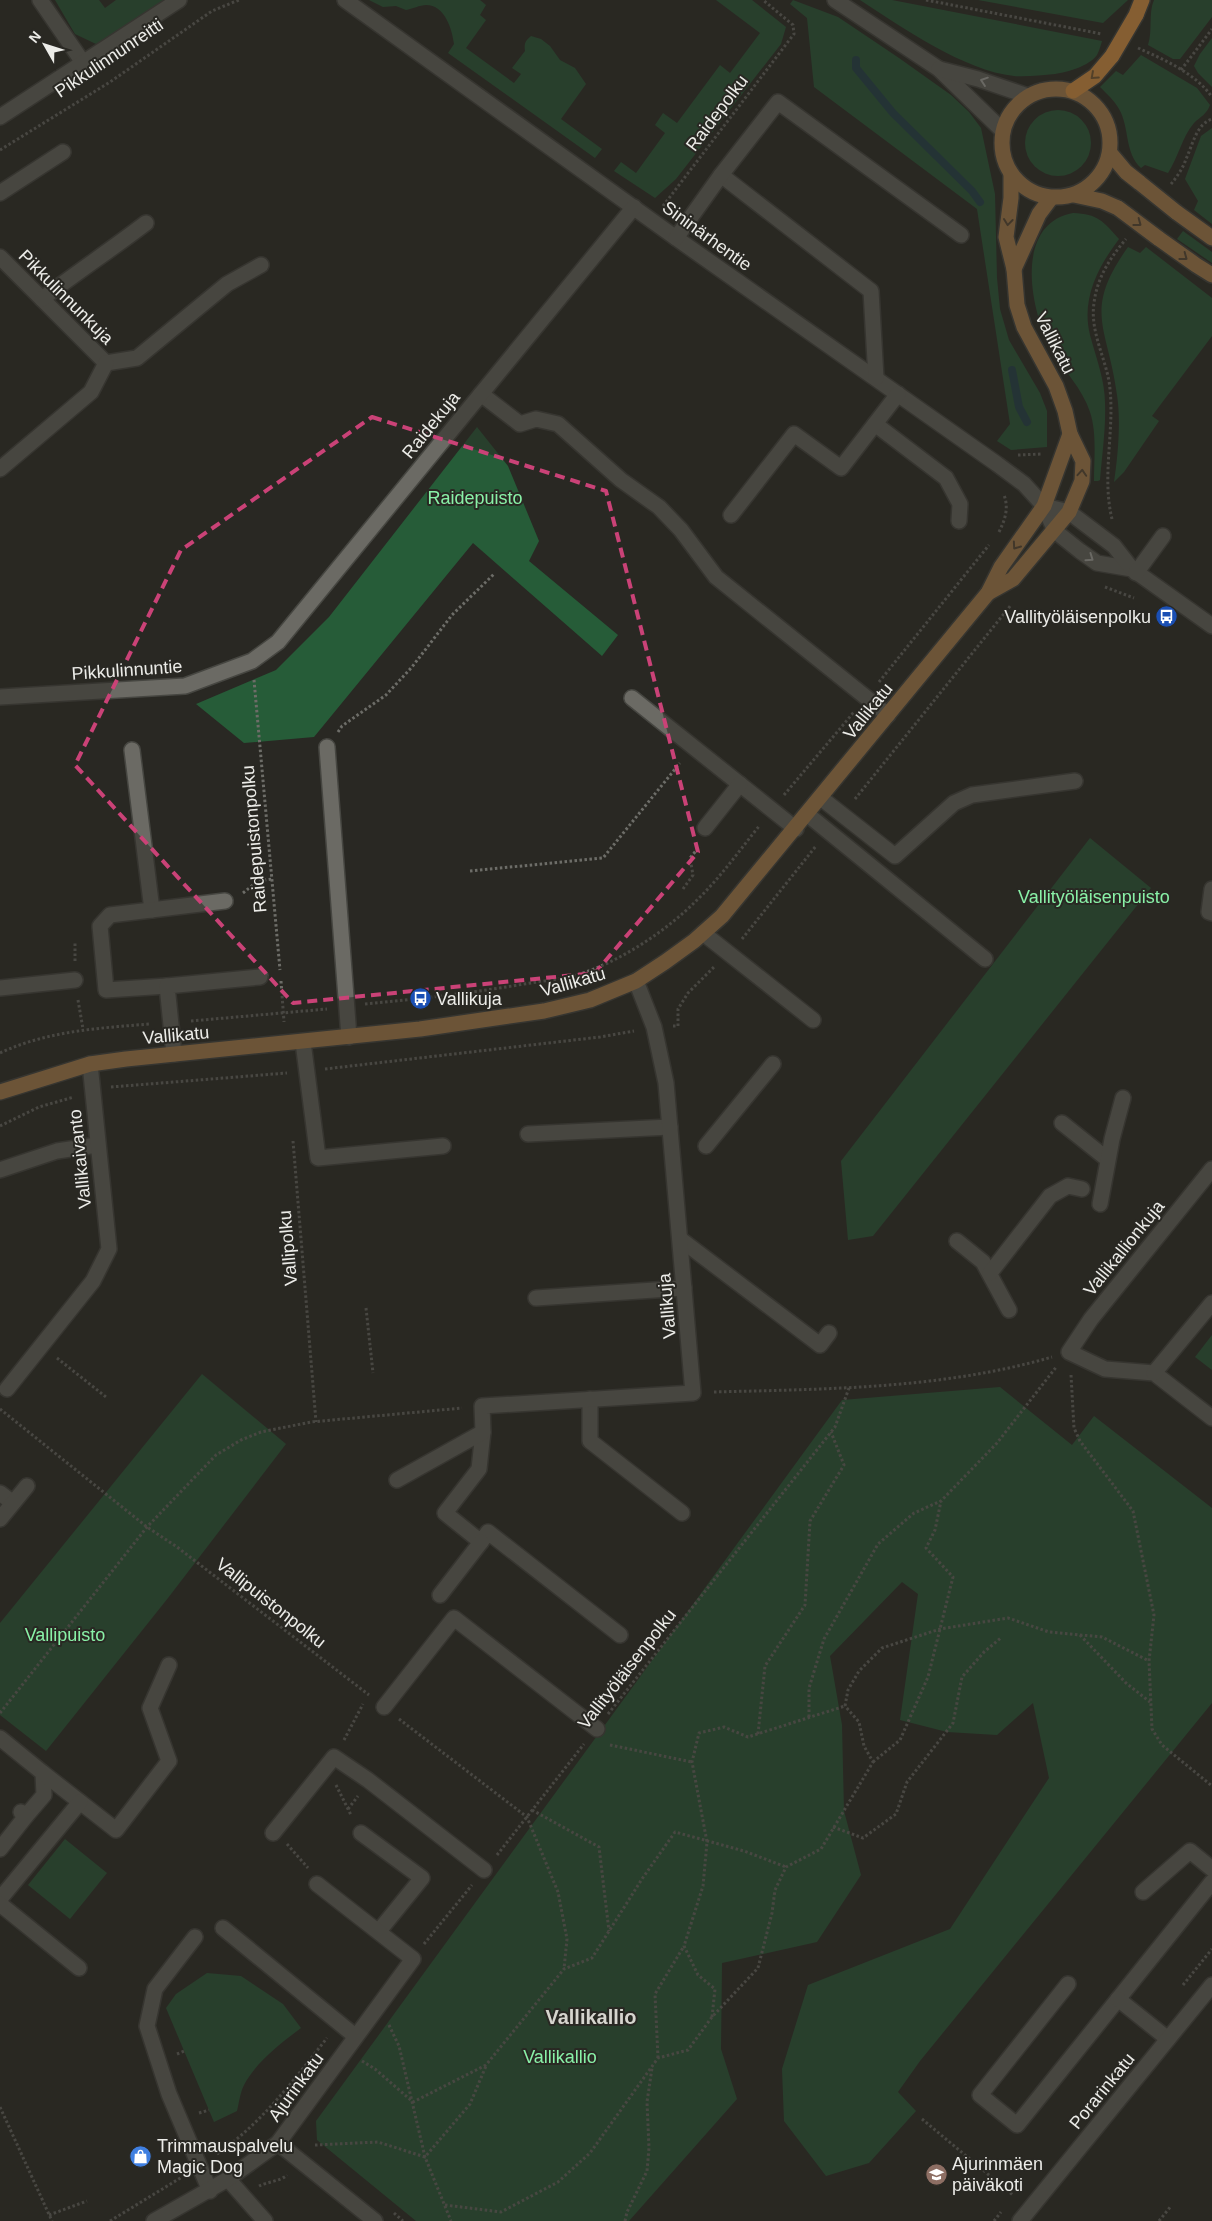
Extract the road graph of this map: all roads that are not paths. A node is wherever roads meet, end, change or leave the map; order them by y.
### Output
1 (40, 0) edge
2 (179, 0) edge
3 (345, 0) edge
4 (835, 0) edge
5 (1142, 0) edge
6 (84, 64) junction
7 (939, 69) junction
8 (1073, 91) junction
9 (1028, 96) junction
10 (0, 117) edge
11 (1003, 131) junction
12 (63, 152) dead end
13 (1110, 153) junction
14 (1011, 174) junction
15 (720, 175) junction
16 (0, 192) edge
17 (1074, 195) junction
18 (1051, 198) junction
19 (634, 207) junction
20 (146, 223) dead end
21 (961, 235) dead end
22 (676, 238) junction
23 (1212, 238) edge
24 (0, 258) edge
25 (261, 265) dead end
26 (1014, 268) junction
27 (1212, 275) edge
28 (42, 299) junction
29 (106, 363) junction
30 (876, 378) junction
31 (481, 394) junction
32 (898, 394) junction
33 (875, 424) junction
34 (1070, 434) junction
35 (0, 469) edge
36 (1044, 506) junction
37 (1069, 512) junction
38 (731, 515) dead end
39 (959, 521) dead end
40 (1055, 531) junction
41 (1163, 536) dead end
42 (1134, 571) junction
43 (988, 593) junction
44 (1212, 626) edge
45 (252, 661) joint
46 (0, 697) edge
47 (632, 698) dead end
48 (888, 715) junction
49 (327, 747) road end
50 (132, 750) dead end
51 (1075, 781) dead end
52 (740, 784) junction
53 (821, 798) junction
54 (808, 814) junction
55 (704, 828) road end
56 (796, 828) junction
57 (1212, 889) edge
58 (225, 901) road end
59 (152, 910) junction
60 (1212, 913) edge
61 (703, 933) junction
62 (986, 959) dead end
63 (260, 977) dead end
64 (75, 980) dead end
65 (636, 980) junction
66 (167, 986) junction
67 (0, 988) edge
68 (813, 1020) dead end
69 (349, 1037) junction
70 (303, 1042) junction
71 (174, 1054) junction
72 (90, 1064) junction
73 (773, 1064) dead end
74 (0, 1092) edge
75 (1124, 1098) dead end
76 (1062, 1123) dead end
77 (670, 1127) junction
78 (528, 1134) dead end
79 (97, 1145) junction
80 (443, 1146) dead end
81 (706, 1146) dead end
82 (1108, 1159) junction
83 (0, 1170) edge
84 (1212, 1170) edge
85 (1082, 1189) dead end
86 (1100, 1204) dead end
87 (680, 1239) junction
88 (958, 1241) dead end
89 (990, 1274) junction
90 (684, 1288) junction
91 (536, 1298) dead end
92 (1212, 1303) edge
93 (1010, 1310) dead end
94 (829, 1333) dead end
95 (1154, 1373) junction
96 (7, 1388) dead end
97 (590, 1399) junction
98 (1212, 1418) edge
99 (484, 1432) junction
100 (397, 1480) dead end
101 (27, 1486) dead end
102 (0, 1493) edge
103 (13, 1503) junction
104 (682, 1513) dead end
105 (0, 1519) edge
106 (481, 1542) junction
107 (440, 1595) dead end
108 (620, 1635) dead end
109 (170, 1665) dead end
110 (384, 1707) road end
111 (592, 1734) road end
112 (0, 1738) edge
113 (43, 1773) junction
114 (80, 1802) junction
115 (274, 1831) road end
116 (361, 1833) road end
117 (0, 1849) edge
118 (1212, 1869) edge
119 (484, 1870) road end
120 (1212, 1882) edge
121 (317, 1884) road end
122 (1144, 1892) dead end
123 (0, 1899) edge
124 (0, 1904) edge
125 (224, 1928) dead end
126 (379, 1931) junction
127 (195, 1937) dead end
128 (79, 1968) dead end
129 (1068, 1984) dead end
130 (1212, 1984) edge
131 (1118, 2000) junction
132 (355, 2036) junction
133 (1168, 2039) junction
134 (278, 2143) junction
135 (228, 2179) junction
136 (210, 2191) junction
137 (154, 2221) edge
138 (265, 2221) edge
139 (375, 2221) edge
140 (1020, 2221) edge

1 - 6 street
2 - 6 street, Pikkulinnunreitti
3 - 19 street, Sininärhentie
4 - 7 street
5 -> 8 highway, bridge
6 - 10 street, Pikkulinnunreitti
9 -> 7 street
7 - 11 street
8 - 9 main road
8 - 13 main road
9 - 11 main road
11 - 14 main road
12 - 16 street
13 - 17 main road
13 - 23 main road, bridge
14 - 18 main road
14 -> 26 main road, Vallikatu
15 - 21 street
15 - 22 street
15 - 30 street
17 - 18 main road
17 -> 27 main road, bridge
18 - 26 main road, Vallikatu
19 - 22 street, Sininärhentie
19 - 31 street, Raidekuja
20 - 28 street
22 - 30 street, Sininärhentie
24 - 28 street, Pikkulinnunkuja
25 - 29 street
26 - 34 main road, Vallikatu
28 - 29 street, Pikkulinnunkuja
29 - 35 street
30 - 32 street, Sininärhentie
31 - 45 street, Raidekuja
31 - 48 street
32 - 33 street
32 - 36 street, Sininärhentie
33 - 38 street
33 - 39 street
34 - 36 main road, Vallikatu
37 -> 34 main road, Vallikatu
36 - 37 street
36 - 40 street, Sininärhentie
36 -> 43 main road, Vallikatu
37 - 40 main road, Vallikatu
37 - 42 street
40 -> 42 street
40 - 43 main road, Vallikatu
41 - 42 street
42 - 44 street
43 - 48 main road, Vallikatu
45 - 46 street, Pikkulinnuntie
47 - 52 street
48 - 53 main road, Vallikatu
49 - 69 street
50 - 59 street
51 - 53 street
52 - 55 street
52 - 56 street
53 - 54 main road, Vallikatu
54 - 56 main road, Vallikatu
54 - 62 street
56 - 61 main road, Vallikatu
57 - 60 street
58 - 59 street
59 - 66 street
61 - 65 main road, Vallikatu
61 - 68 street
63 - 66 street
64 - 67 street
65 - 69 main road, Vallikatu
65 - 77 street, Vallikuja
66 - 71 street
69 - 70 main road, Vallikatu
70 - 71 main road, Vallikatu
70 - 80 street
71 - 72 main road, Vallikatu
72 - 74 main road, Vallikatu
72 - 79 street, Vallikaivanto
73 - 81 street
75 - 82 street
76 - 82 street
77 - 78 street
77 - 87 street, Vallikuja
79 - 83 street
79 - 96 street, Vallikaivanto
82 - 86 street
84 - 95 street, Vallikallionkuja
85 - 89 street
87 - 90 street, Vallikuja
87 - 94 street
88 - 89 street
89 - 93 street
90 - 91 street
90 - 97 street, Vallikuja
92 - 95 street
95 - 98 street
97 - 99 street
97 - 104 street
99 - 100 street
99 - 106 street
101 - 103 street
102 - 103 street
103 - 105 street
106 - 107 street
106 - 108 street
109 - 114 street
110 - 111 street
112 - 113 street
113 - 114 street
113 - 117 street
114 - 123 street
115 - 119 street
116 - 126 street
118 - 122 street
120 - 131 street
121 - 126 street
124 - 128 street
125 - 132 street
126 - 132 street, Ajurinkatu
127 - 136 street
129 - 131 street
130 - 133 street, Porarinkatu
131 - 133 street
132 - 134 street, Ajurinkatu
133 - 140 street, Porarinkatu
134 - 135 street, Ajurinkatu
134 - 139 street
135 - 136 street, Ajurinkatu
135 - 138 street
136 - 137 street, Ajurinkatu

